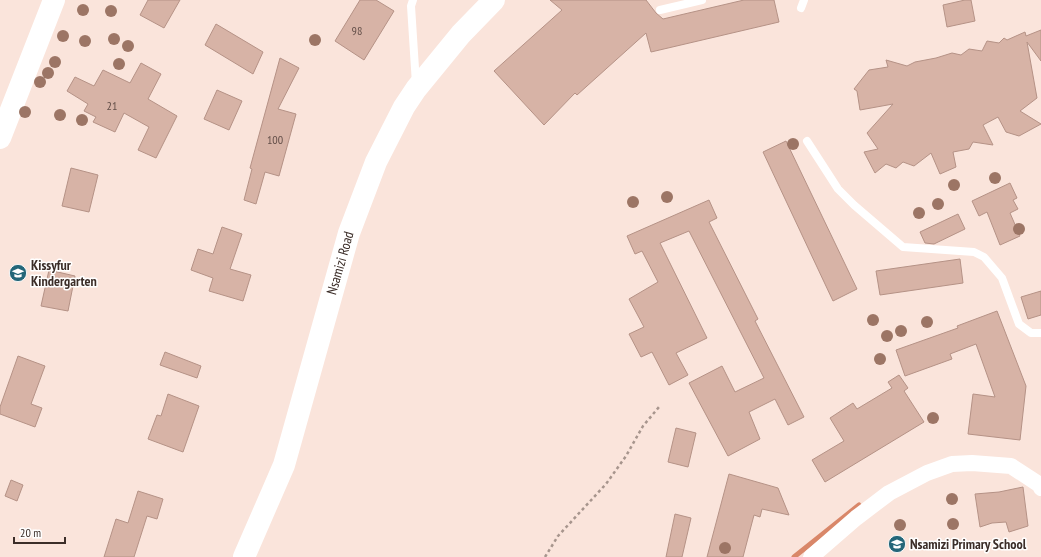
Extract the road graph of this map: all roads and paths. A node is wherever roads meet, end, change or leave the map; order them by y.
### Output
1 (54, 0) edge
2 (413, 0) edge
3 (494, 0) edge
4 (702, 0) edge
5 (660, 10) dead end
6 (416, 89) junction
7 (0, 138) edge
8 (807, 141) dead end
9 (1041, 333) edge
10 (660, 407) dead end
11 (1041, 486) edge
12 (244, 557) edge
13 (545, 557) edge
14 (811, 557) edge

1 - 7 street
2 - 6 lane
3 - 6 street, Nsamizi Road
4 - 5 lane
6 - 12 street, Nsamizi Road
8 - 9 lane
10 - 13 path
11 - 14 street

